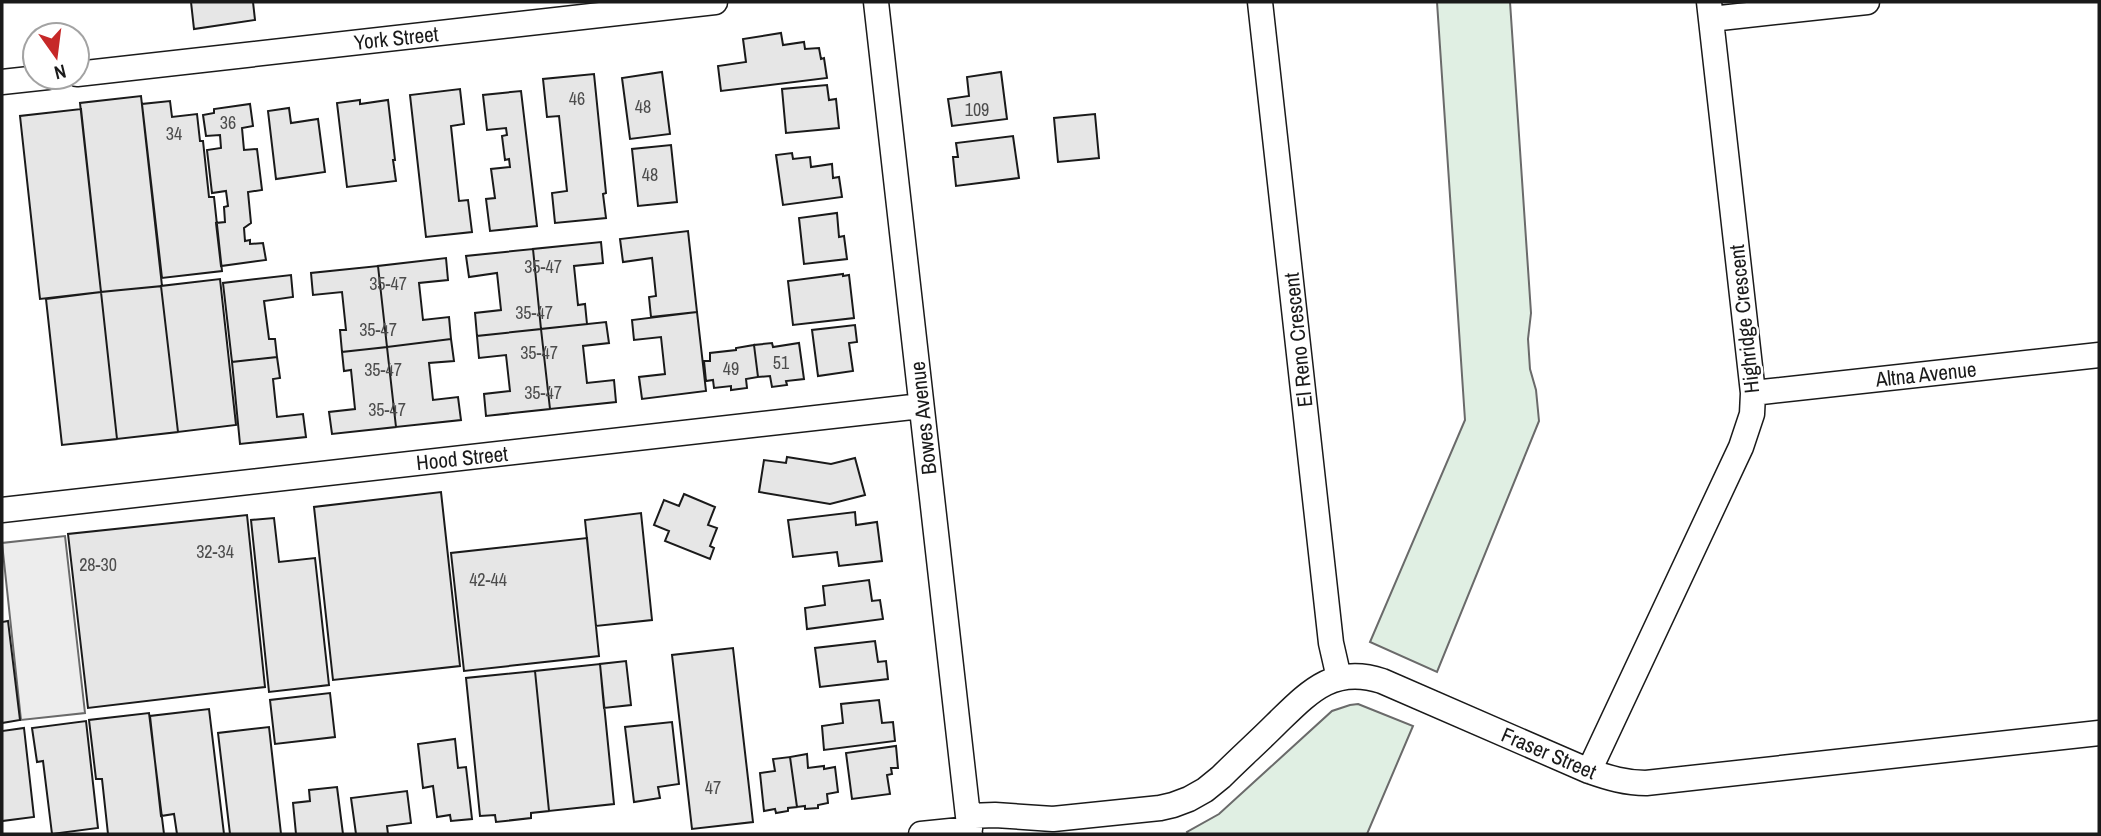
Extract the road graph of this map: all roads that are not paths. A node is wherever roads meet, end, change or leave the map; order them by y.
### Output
1 (715, 2) edge
2 (876, 2) edge
3 (1260, 2) edge
4 (1867, 2) edge
5 (1710, 10) edge
6 (91, 72) edge
7 (21, 80) edge
8 (2, 82) edge
9 (2099, 355) edge
10 (1753, 393) junction
11 (921, 406) junction
12 (2, 510) edge
13 (1339, 678) junction
14 (2099, 733) edge
15 (1590, 771) junction
16 (1053, 819) junction
17 (969, 826) edge
18 (921, 834) edge
19 (1003, 834) edge

1 - 6 street, York Street
2 - 11 street, Bowes Avenue
3 - 13 street, El Reno Crescent
4 - 5 street
5 - 10 street, Highridge Crescent
7 - 8 street
9 - 10 street, Altna Avenue
10 - 15 street, Highridge Crescent
11 - 12 street, Hood Street
11 - 17 street, Bowes Avenue
13 - 15 street, Fraser Street
13 - 16 street, Fraser Street
14 - 15 street, Fraser Street
16 - 17 street, Fraser Street
16 - 19 street, Fraser Street
17 - 18 street, Fraser Street

